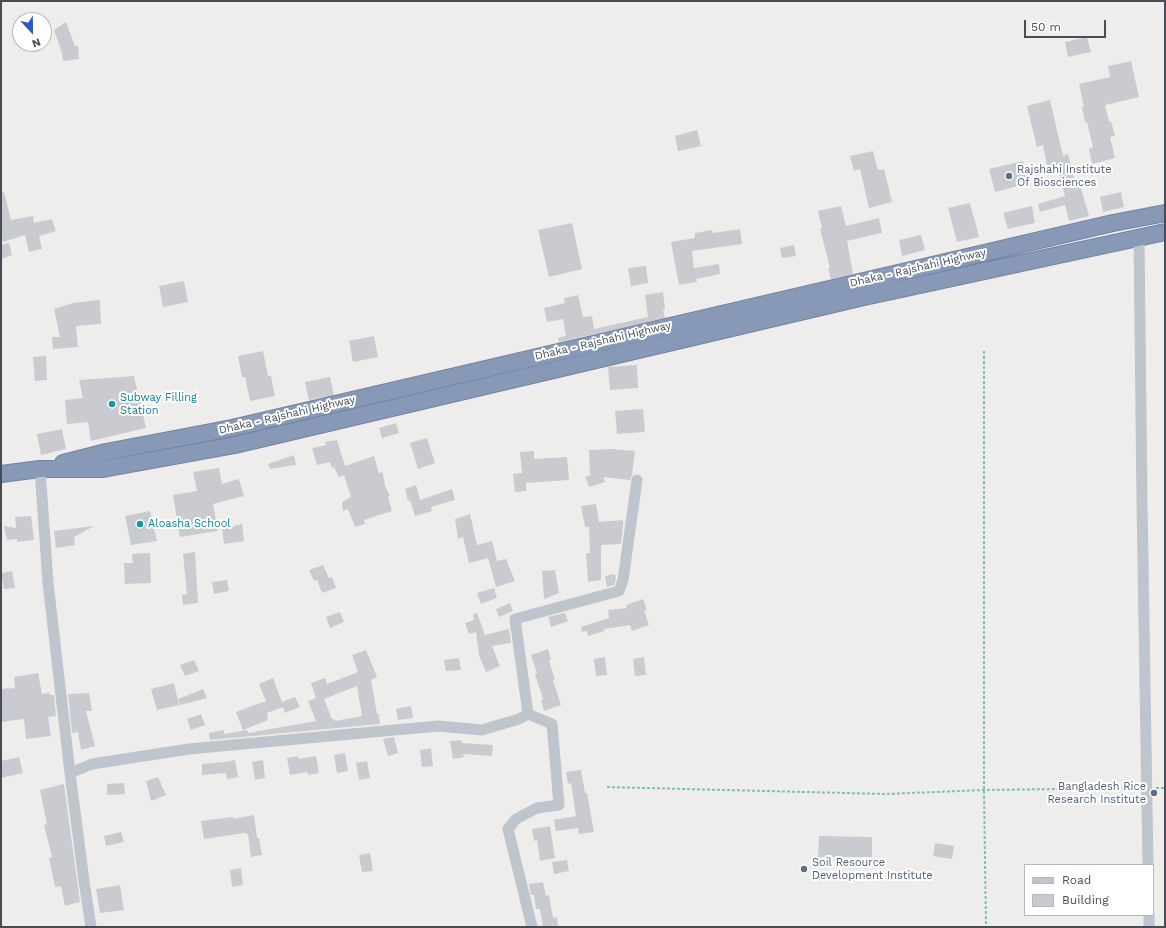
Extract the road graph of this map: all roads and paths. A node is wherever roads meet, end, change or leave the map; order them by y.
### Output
1 (1165, 213) edge
2 (1165, 232) edge
3 (1139, 238) junction
4 (984, 351) dead end
5 (40, 469) junction
6 (1, 474) edge
7 (638, 480) dead end
8 (528, 714) junction
9 (70, 773) junction
10 (607, 787) dead end
11 (1147, 787) junction
12 (1165, 788) edge
13 (984, 790) junction
14 (1148, 864) edge
15 (1149, 916) edge
16 (92, 927) edge
17 (532, 927) edge
18 (986, 927) edge
19 (1149, 927) edge

1 - 5 highway, Dhaka - Rajshahi Highway
2 - 3 highway, Dhaka - Rajshahi Highway
3 - 5 highway, Dhaka - Rajshahi Highway
3 - 11 street
4 - 13 path
5 - 6 highway, Dhaka - Rajshahi Highway
5 - 9 street
7 - 8 street
8 - 9 street
8 - 17 street
9 - 16 street
10 - 13 path
11 - 12 path
11 - 13 path
11 - 14 street
13 - 18 path
15 - 19 street

